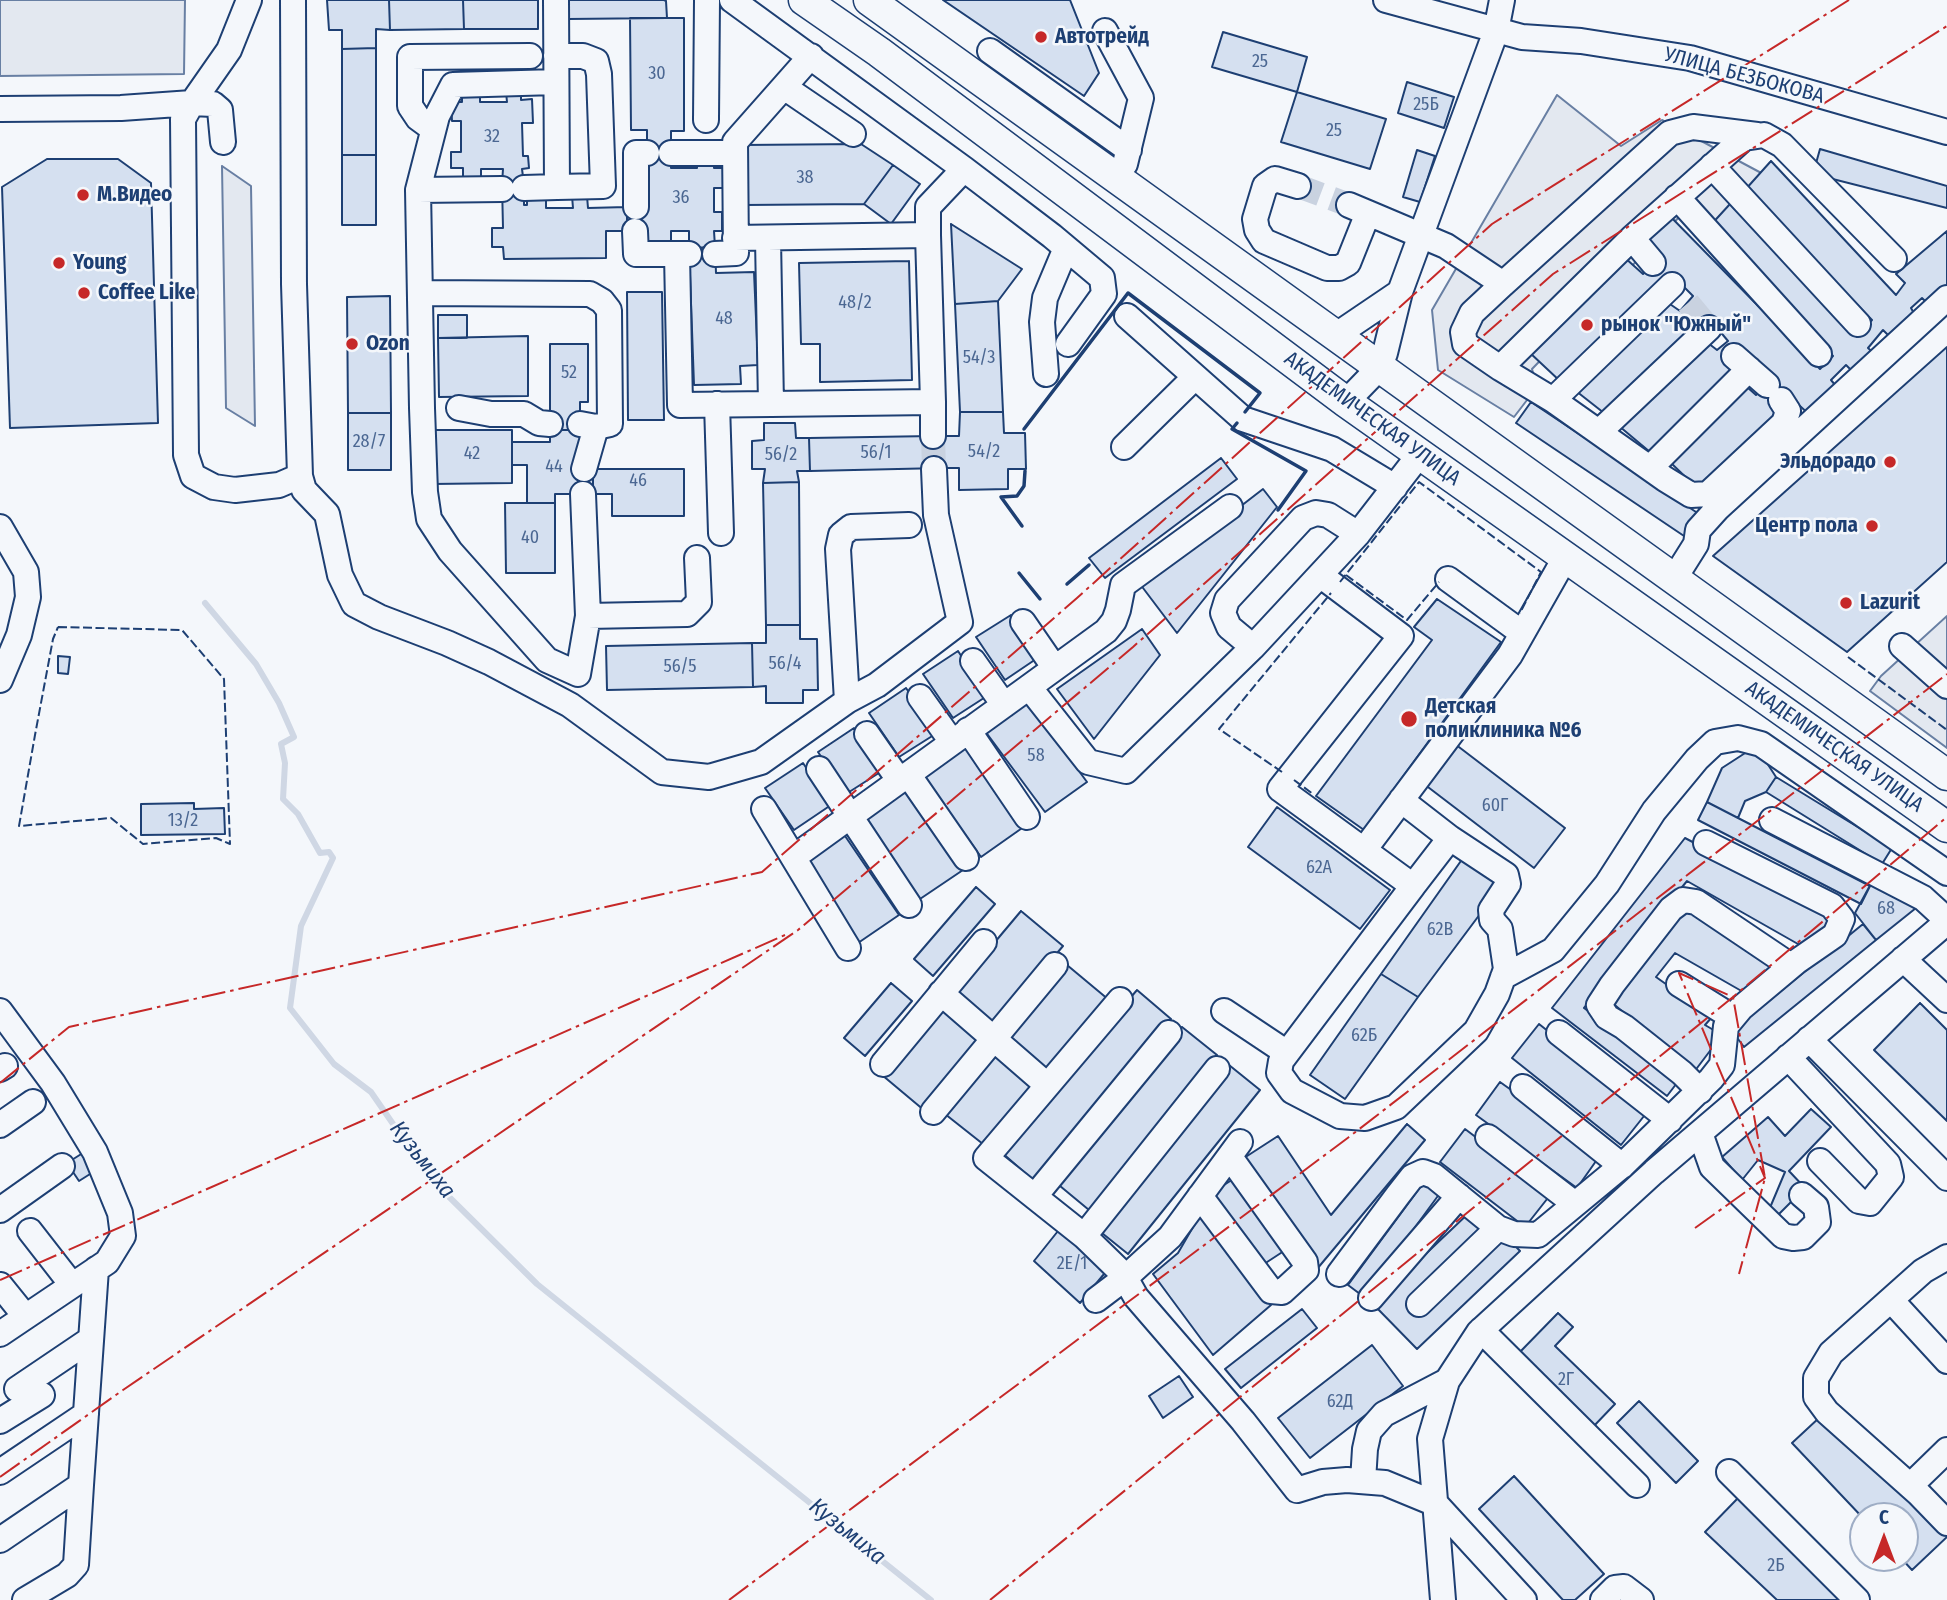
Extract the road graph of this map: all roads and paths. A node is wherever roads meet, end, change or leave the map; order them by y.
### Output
1 (249, 0) edge
2 (293, 0) edge
3 (556, 0) edge
4 (707, 0) edge
5 (732, 0) edge
6 (803, 0) edge
7 (869, 0) edge
8 (1386, 0) edge
9 (1502, 0) edge
10 (900, 9) edge
11 (1105, 31) dead end
12 (1496, 31) junction
13 (990, 51) dead end
14 (530, 56) dead end
15 (556, 56) junction
16 (811, 56) junction
17 (556, 82) junction
18 (784, 87) junction
19 (192, 103) junction
20 (0, 109) edge
21 (706, 120) dead end
22 (433, 129) junction
23 (1947, 132) edge
24 (853, 134) dead end
25 (1764, 135) junction
26 (223, 142) dead end
27 (1129, 150) junction
28 (735, 153) junction
29 (1712, 166) junction
30 (964, 169) junction
31 (1120, 182) junction
32 (1298, 186) tunnel mouth
33 (557, 187) junction
34 (418, 190) junction
35 (1677, 197) junction
36 (1420, 234) junction
37 (928, 235) junction
38 (736, 238) junction
39 (1632, 238) junction
40 (768, 239) junction
41 (1066, 248) junction
42 (715, 254) dead end
43 (1894, 258) dead end
44 (1503, 284) junction
45 (1400, 292) junction
46 (420, 293) junction
47 (1947, 298) edge
48 (1127, 316) dead end
49 (1858, 324) dead end
50 (1713, 330) junction
51 (1335, 336) junction
52 (1068, 344) dead end
53 (1819, 354) dead end
54 (1379, 368) junction
55 (1500, 368) junction
56 (1046, 374) dead end
57 (1195, 377) junction
58 (1553, 400) junction
59 (933, 402) junction
60 (1346, 402) junction
61 (717, 404) junction
62 (771, 404) junction
63 (459, 408) dead end
64 (1455, 422) junction
65 (550, 424) dead end
66 (1600, 432) junction
67 (933, 436) tunnel mouth
68 (1124, 447) dead end
69 (1420, 454) junction
70 (1650, 468) junction
71 (584, 469) dead end
72 (934, 469) tunnel mouth
73 (300, 475) junction
74 (1395, 487) junction
75 (583, 494) dead end
76 (1230, 507) dead end
77 (909, 525) dead end
78 (0, 527) edge
79 (720, 533) dead end
80 (1358, 534) junction
81 (697, 558) dead end
82 (1565, 558) junction
83 (1320, 575) junction
84 (1448, 579) dead end
85 (1674, 579) junction
86 (588, 616) junction
87 (1023, 622) dead end
88 (1522, 633) junction
89 (1902, 646) dead end
90 (1253, 647) junction
91 (973, 661) dead end
92 (1054, 667) junction
93 (590, 676) junction
94 (0, 680) edge
95 (1947, 686) edge
96 (1029, 687) junction
97 (920, 698) dead end
98 (847, 701) junction
99 (569, 705) junction
100 (1004, 705) junction
101 (867, 734) dead end
102 (960, 736) junction
103 (819, 769) dead end
104 (1947, 775) edge
105 (904, 777) junction
106 (1401, 800) junction
107 (764, 809) dead end
108 (849, 816) junction
109 (1027, 817) dead end
110 (1772, 820) dead end
111 (1947, 827) edge
112 (1450, 838) junction
113 (1706, 843) dead end
114 (1364, 849) junction
115 (793, 857) junction
116 (966, 858) dead end
117 (1947, 873) edge
118 (1413, 886) junction
119 (909, 905) dead end
120 (1947, 921) edge
121 (984, 942) dead end
122 (848, 948) dead end
123 (1903, 958) junction
124 (1055, 965) dead end
125 (1791, 966) junction
126 (1503, 977) junction
127 (1679, 984) dead end
128 (1942, 986) edge
129 (942, 993) junction
130 (1120, 1000) dead end
131 (0, 1011) edge
132 (1224, 1011) dead end
133 (1732, 1017) junction
134 (1169, 1033) dead end
135 (1559, 1033) dead end
136 (994, 1039) junction
137 (1809, 1039) junction
138 (1287, 1054) junction
139 (1788, 1057) junction
140 (883, 1064) dead end
141 (1217, 1069) dead end
142 (1047, 1085) junction
143 (1706, 1085) junction
144 (1523, 1087) dead end
145 (33, 1102) dead end
146 (1729, 1108) junction
147 (933, 1112) dead end
148 (1670, 1120) junction
149 (0, 1125) edge
150 (1699, 1133) junction
151 (1488, 1138) dead end
152 (1819, 1161) dead end
153 (62, 1166) dead end
154 (1622, 1166) junction
155 (1947, 1178) edge
156 (1802, 1195) dead end
157 (1035, 1196) junction
158 (1200, 1196) junction
159 (1459, 1196) junction
160 (1575, 1205) junction
161 (0, 1210) edge
162 (1499, 1228) junction
163 (30, 1231) dead end
164 (1084, 1236) junction
165 (1947, 1257) edge
166 (96, 1269) junction
167 (1339, 1274) dead end
168 (1125, 1278) junction
169 (0, 1285) edge
170 (72, 1285) junction
171 (1371, 1298) dead end
172 (1096, 1300) dead end
173 (1891, 1300) junction
174 (1419, 1304) dead end
175 (25, 1316) junction
176 (1481, 1330) junction
177 (0, 1334) edge
178 (91, 1339) junction
179 (1947, 1361) edge
180 (1447, 1381) junction
181 (17, 1389) dead end
182 (42, 1395) dead end
183 (86, 1414) junction
184 (0, 1421) edge
185 (1947, 1450) edge
186 (36, 1467) dead end
187 (0, 1472) edge
188 (1729, 1472) dead end
189 (1363, 1481) junction
190 (80, 1485) junction
191 (1637, 1485) dead end
192 (1910, 1486) junction
193 (0, 1491) edge
194 (1436, 1504) junction
195 (1947, 1523) edge
196 (0, 1540) edge
197 (25, 1600) edge
198 (1443, 1600) edge
199 (1524, 1600) edge
200 (1603, 1600) edge
201 (1641, 1600) edge
202 (1857, 1600) edge

1 - 19 street
2 - 73 street
3 - 15 street
4 - 21 street
5 - 16 street
6 - 60 main road, АКАДЕМИЧЕСКАЯ УЛИЦА
7 - 10 main road
8 - 12 street, УЛИЦА БЕЗБОКОВА
9 - 12 street
10 - 31 main road
11 - 27 street
12 - 23 street, УЛИЦА БЕЗБОКОВА
12 - 36 street
13 - 27 street
14 - 22 street
15 - 17 street
15 - 33 street
16 - 18 street
16 - 30 street
17 - 22 street
17 - 33 street
18 - 24 street
18 - 28 street
19 - 20 street
19 - 26 street
19 - 73 street
22 - 34 street
25 - 29 street
25 - 43 street
25 - 44 street
27 - 31 street
28 - 38 street
28 - 61 street
29 - 35 street
29 - 49 street
30 - 37 street
30 - 41 street
31 - 51 main road
32 - 36 street
33 - 34 street
34 - 46 street
35 - 39 street
35 - 53 street
36 - 44 street
36 - 45 street
37 - 40 street
37 - 59 street
38 - 40 street
38 - 42 street
39 - 50 street
39 - 55 street
40 - 62 street
41 - 52 street
41 - 56 street
44 - 55 street
45 - 51 street
45 - 54 street
46 - 71 street
46 - 93 street
47 - 85 street
48 - 57 street
50 - 58 street
50 - 66 street
50 - 70 street
50 - 70 street
51 - 54 main road
54 - 60 street
54 - 64 main road
55 - 58 street
57 - 68 street
57 - 74 street
58 - 66 street
59 - 62 street
59 - 67 street
60 - 69 main road, АКАДЕМИЧЕСКАЯ УЛИЦА
61 - 62 street
61 - 79 street
63 - 65 street
64 - 69 main road
64 - 85 main road
66 - 70 street
69 - 74 street
69 - 82 main road, АКАДЕМИЧЕСКАЯ УЛИЦА
72 - 98 street
73 - 99 street
74 - 80 street
75 - 86 street
76 - 92 street
77 - 98 street
78 - 94 street
80 - 83 street
80 - 90 street
81 - 86 street
82 - 88 street
82 - 111 main road, АКАДЕМИЧЕСКАЯ УЛИЦА
83 - 90 street
83 - 114 street
84 - 88 street
85 - 104 main road
86 - 93 street
87 - 92 street
88 - 106 street
89 - 95 street
90 - 96 street
91 - 100 street
92 - 96 street
93 - 99 street
96 - 100 street
97 - 102 street
98 - 99 street
100 - 102 street
101 - 105 street
102 - 105 street
102 - 109 street
103 - 108 street
105 - 108 street
105 - 116 street
106 - 112 street
106 - 114 street
107 - 115 street
108 - 115 street
108 - 119 street
110 - 120 street
112 - 118 street
112 - 126 street
113 - 125 street
114 - 118 street
115 - 122 street
117 - 126 street
118 - 138 street
120 - 123 street
121 - 129 street
123 - 128 street
123 - 137 street
124 - 136 street
125 - 133 street
125 - 143 street
126 - 138 street
127 - 133 street
129 - 136 street
129 - 140 street
130 - 142 street
131 - 166 street
132 - 138 street
133 - 143 street
134 - 157 street
135 - 148 street
136 - 142 street
136 - 147 street
137 - 139 street
137 - 155 street
139 - 146 street
139 - 152 street
141 - 164 street
142 - 157 street
143 - 146 street
143 - 148 street
144 - 154 street
145 - 149 street
146 - 150 street
148 - 154 street
150 - 156 street
150 - 176 street
151 - 160 street
153 - 161 street
154 - 160 street
157 - 164 street
158 - 158 street
158 - 168 street
159 - 162 street
159 - 167 street
159 - 171 street
160 - 162 street
162 - 174 street
163 - 170 street
164 - 168 street
165 - 173 street
166 - 170 street
166 - 178 street
168 - 172 street
168 - 189 street
169 - 175 street
170 - 175 street
173 - 179 street
173 - 192 street
175 - 177 street
176 - 180 street
176 - 191 street
178 - 181 street
178 - 183 street
180 - 189 street
180 - 194 street
182 - 184 street
183 - 187 street
183 - 190 street
185 - 192 street
186 - 193 street
188 - 202 street
189 - 194 street
190 - 196 street
190 - 197 street
192 - 195 street
194 - 198 street
194 - 199 street
200 - 201 street

